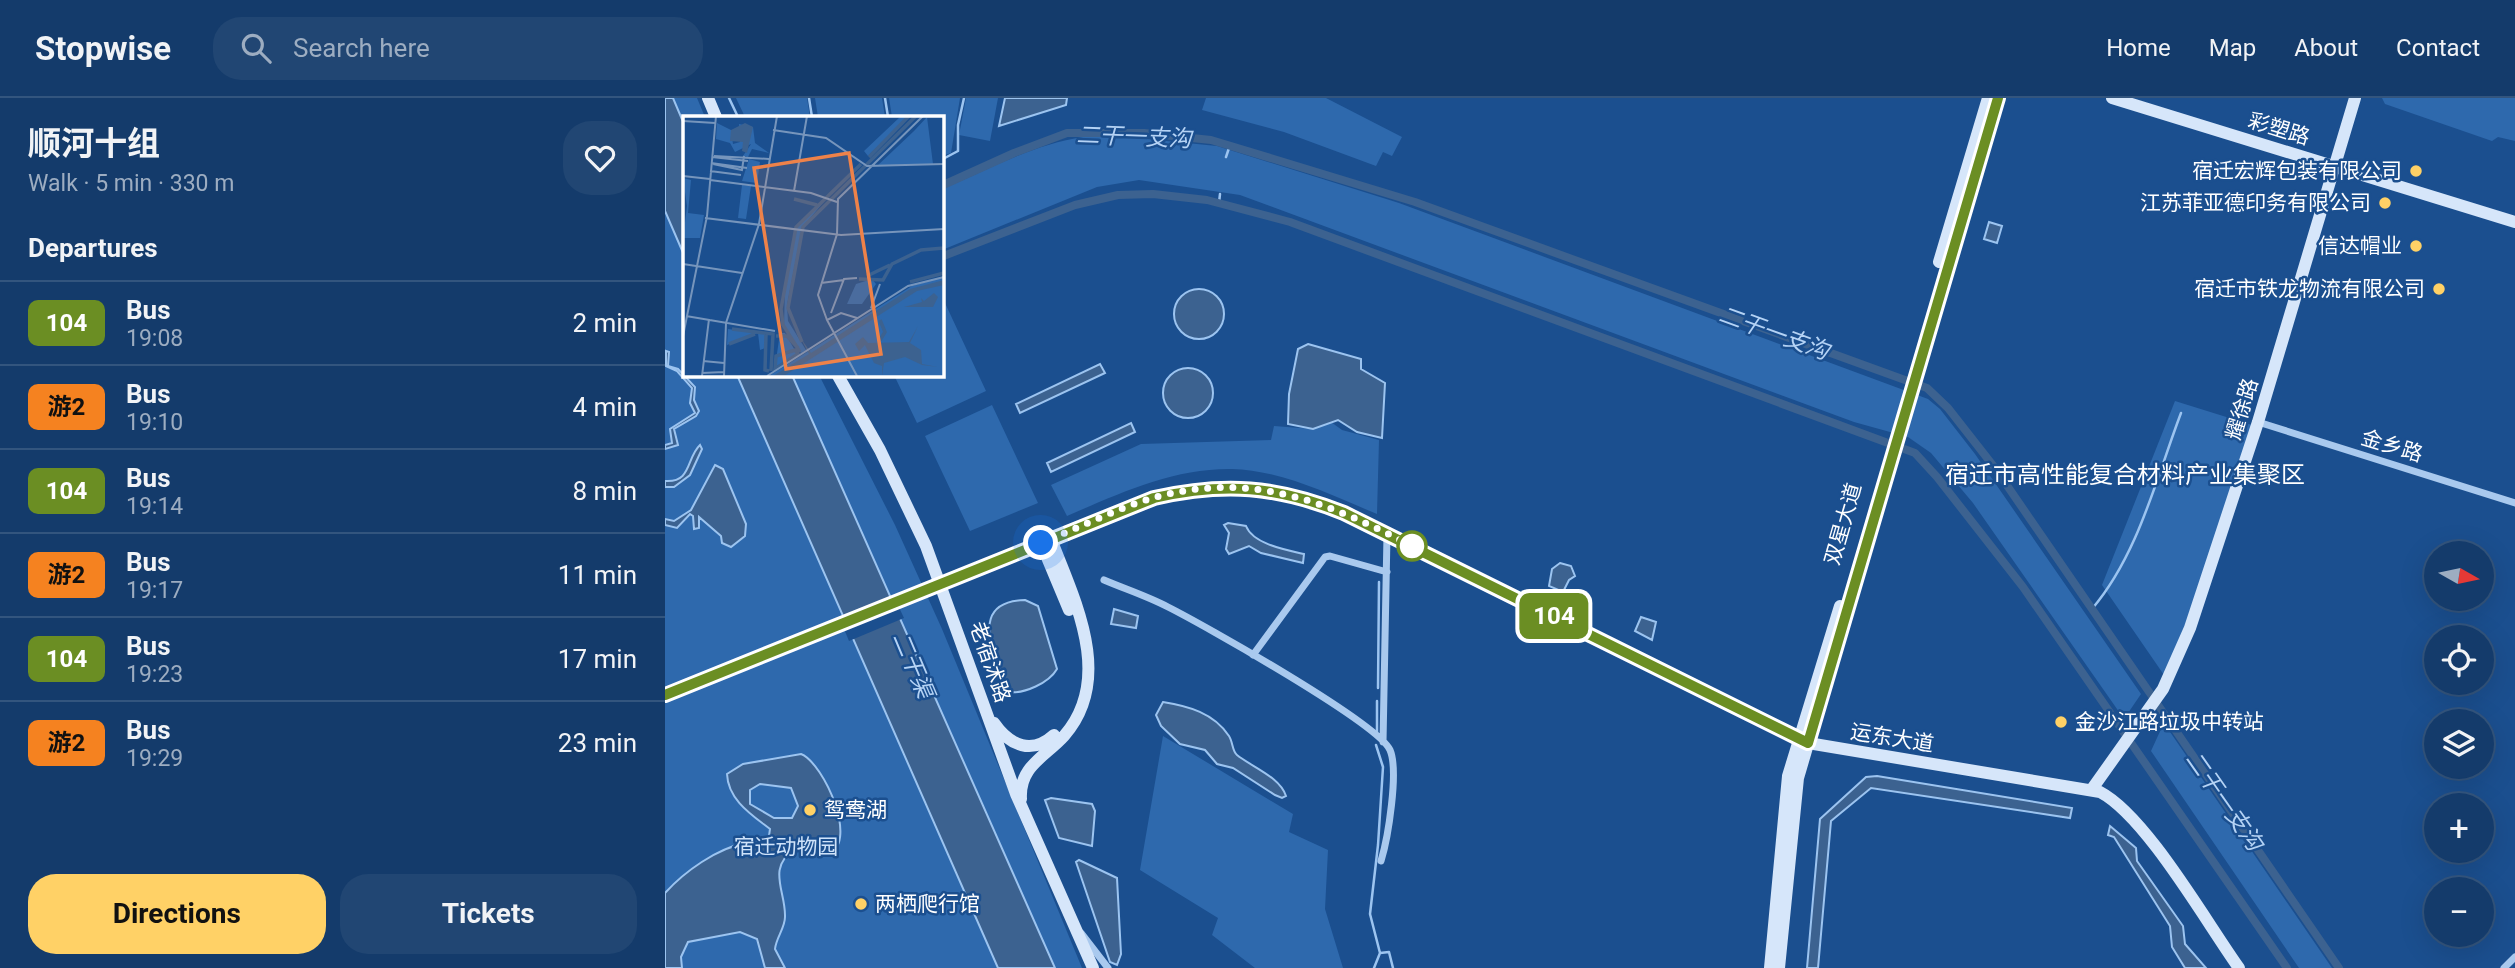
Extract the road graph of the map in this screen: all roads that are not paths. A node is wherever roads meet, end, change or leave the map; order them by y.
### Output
1 (708, 98) edge
2 (1988, 98) edge
3 (1998, 98) edge
4 (2112, 98) edge
5 (2355, 98) edge
6 (716, 116) edge
7 (2335, 167) junction
8 (2515, 222) edge
9 (1913, 367) junction
10 (838, 376) edge
11 (2258, 422) junction
12 (2515, 503) edge
13 (1387, 534) junction
14 (1046, 541) junction
15 (1387, 572) junction
16 (1104, 580) dead end
17 (1253, 654) junction
18 (665, 695) edge
19 (988, 715) junction
20 (1803, 741) junction
21 (1383, 742) junction
22 (2092, 789) junction
23 (1022, 810) junction
24 (1381, 860) dead end
25 (1073, 925) junction
26 (2515, 957) edge
27 (1093, 968) edge
28 (1108, 968) edge
29 (1770, 968) edge
30 (1779, 968) edge
31 (2239, 968) edge
32 (2504, 968) edge

1 - 6 street
2 - 9 street
3 - 9 street
4 - 7 street, 彩塑路
5 - 7 street, 耀徐路
7 - 8 street, 彩塑路
7 - 11 street, 耀徐路
9 - 20 street, 双星大道
10 - 19 street, 老宿沭路
11 - 12 street, 金乡路
11 - 22 street, 耀徐路
13 - 14 street, 运东大道
13 - 15 street
13 - 20 street, 运东大道
14 - 18 street, 运东大道
14 - 19 street
14 - 23 street
15 - 17 street
15 - 21 street
16 - 17 street
17 - 21 street
19 - 23 street, 老宿沭路
20 - 22 street, 运东大道
20 - 29 street, 双星大道
20 - 30 street, 双星大道
21 - 24 street
22 - 31 street, 运东大道
23 - 25 street, 老宿沭路
25 - 27 street, 老宿沭路
25 - 28 street
26 - 32 street

